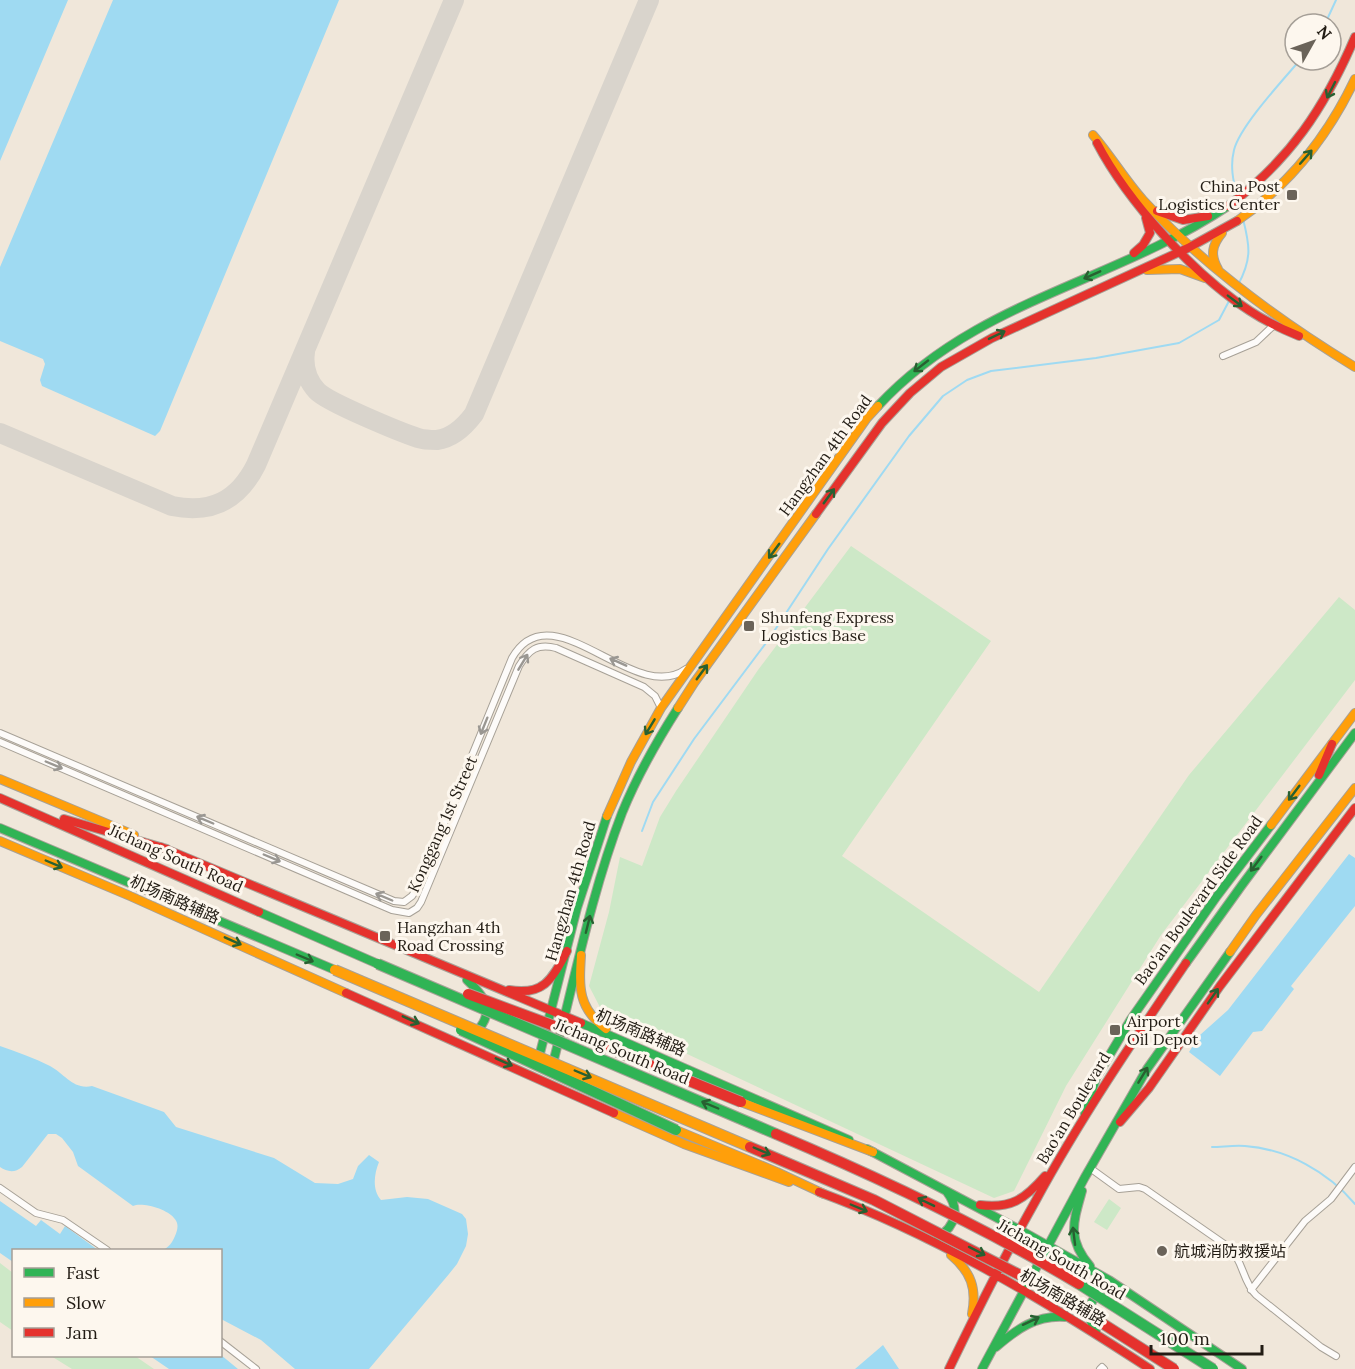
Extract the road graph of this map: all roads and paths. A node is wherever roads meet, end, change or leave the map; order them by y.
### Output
1 (1355, 37) edge
2 (1355, 79) edge
3 (1148, 211) junction
4 (1220, 212) junction
5 (1227, 228) junction
6 (1174, 238) junction
7 (1186, 249) junction
8 (1122, 262) junction
9 (1136, 272) junction
10 (1226, 279) junction
11 (1215, 285) junction
12 (1259, 311) junction
13 (1274, 325) junction
14 (1317, 344) junction
15 (1223, 356) dead end
16 (1355, 367) edge
17 (691, 665) junction
18 (661, 708) junction
19 (1355, 713) edge
20 (0, 733) edge
21 (1355, 733) edge
22 (0, 742) edge
23 (1332, 744) junction
24 (0, 779) edge
25 (1315, 785) junction
26 (1355, 788) edge
27 (0, 798) edge
28 (21, 806) junction
29 (1355, 808) edge
30 (0, 828) edge
31 (0, 841) edge
32 (167, 849) junction
33 (567, 951) junction
34 (581, 956) junction
35 (378, 964) junction
36 (441, 965) junction
37 (483, 983) junction
38 (369, 984) junction
39 (552, 1011) junction
40 (566, 1017) junction
41 (451, 1038) junction
42 (626, 1042) junction
43 (534, 1076) junction
44 (548, 1082) junction
45 (1085, 1115) junction
46 (1116, 1126) junction
47 (873, 1152) junction
48 (1056, 1163) junction
49 (1355, 1167) edge
50 (1088, 1173) junction
51 (0, 1188) edge
52 (943, 1189) junction
53 (824, 1194) junction
54 (967, 1202) junction
55 (1020, 1230) junction
56 (924, 1238) junction
57 (938, 1244) junction
58 (1048, 1246) junction
59 (104, 1249) edge
60 (995, 1275) junction
61 (1109, 1280) junction
62 (1251, 1290) junction
63 (1024, 1291) junction
64 (1128, 1292) junction
65 (1078, 1322) junction
66 (970, 1325) junction
67 (1098, 1335) junction
68 (222, 1343) edge
69 (992, 1351) junction
70 (1336, 1356) dead end
71 (256, 1369) edge
72 (947, 1369) edge
73 (982, 1369) edge
74 (1150, 1369) edge
75 (1174, 1369) edge
76 (1213, 1369) edge
77 (1242, 1369) edge

1 -> 4 main road, Hangzhan 4th Road
5 -> 2 main road, Hangzhan 4th Road
3 - 3 main road
3 - 4 main road
3 - 6 main road
3 - 8 main road
4 - 6 main road, Hangzhan 4th Road
5 - 7 main road, Hangzhan 4th Road
5 - 10 main road
6 - 7 main road
6 - 8 main road, Hangzhan 4th Road
7 - 9 main road, Hangzhan 4th Road
7 - 10 main road
7 - 11 main road
8 -> 17 main road, Hangzhan 4th Road
9 - 11 main road
34 -> 9 main road, Hangzhan 4th Road
10 - 12 main road
11 -> 12 main road
12 - 13 main road
12 - 14 main road
13 - 14 main road
13 - 15 street
14 - 16 main road
17 - 18 main road, Hangzhan 4th Road
17 -> 20 street, Konggang 1st Street
22 -> 18 street, Konggang 1st Street
18 -> 33 main road, Hangzhan 4th Road
19 - 23 main road, Bao'an Boulevard Side Road
21 - 25 main road, Bao'an Boulevard
23 - 25 main road
23 -> 45 main road, Bao'an Boulevard Side Road
24 - 32 main road, 机场南路辅路
25 -> 45 main road, Bao'an Boulevard
46 -> 26 main road
27 - 28 main road, Jichang South Road
28 - 32 main road
28 - 35 main road, Jichang South Road
46 -> 29 main road
30 -> 38 main road, Jichang South Road, bridge
31 -> 41 main road, 机场南路辅路
32 - 36 main road, 机场南路辅路
33 - 37 main road
33 - 39 main road, Hangzhan 4th Road
34 - 40 main road, Hangzhan 4th Road
34 - 42 main road
35 - 47 main road, bridge
76 -> 35 main road, Jichang South Road, bridge
36 - 37 main road, 机场南路辅路
36 - 41 main road
37 - 39 main road, 机场南路辅路
38 - 53 main road, bridge
38 -> 75 main road, Jichang South Road, bridge
39 - 40 main road, 机场南路辅路
39 - 43 main road, Hangzhan 4th Road
40 - 42 main road, 机场南路辅路
40 - 44 main road, Hangzhan 4th Road
41 -> 43 main road, 机场南路辅路
42 - 47 main road, 机场南路辅路
43 - 44 main road, 机场南路辅路
44 - 53 main road, 机场南路辅路
45 - 48 main road, Bao'an Boulevard
46 - 50 main road
47 - 52 main road, 机场南路辅路
48 - 54 main road
48 - 55 main road, Bao'an Boulevard
49 - 62 street
50 - 58 main road
61 -> 50 main road
50 - 62 street
51 - 59 street
52 - 54 main road, 机场南路辅路
52 - 56 main road
53 -> 56 main road, 机场南路辅路
54 - 55 main road, 机场南路辅路
55 - 58 main road, 机场南路辅路
55 - 60 main road, Bao'an Boulevard
56 - 57 main road, 机场南路辅路
57 - 60 main road, 机场南路辅路
57 - 66 main road
58 - 61 main road, 机场南路辅路
58 - 63 main road
60 - 63 main road, 机场南路辅路
60 - 66 main road, Bao'an Boulevard
61 - 64 main road, 机场南路辅路
62 - 70 street
63 - 65 main road, 机场南路辅路
63 - 69 main road
64 - 67 main road
64 - 77 main road, 机场南路辅路
65 - 67 main road, 机场南路辅路
69 -> 65 main road
66 - 72 main road, Bao'an Boulevard
67 - 74 main road, 机场南路辅路
68 - 71 street
69 - 73 main road

